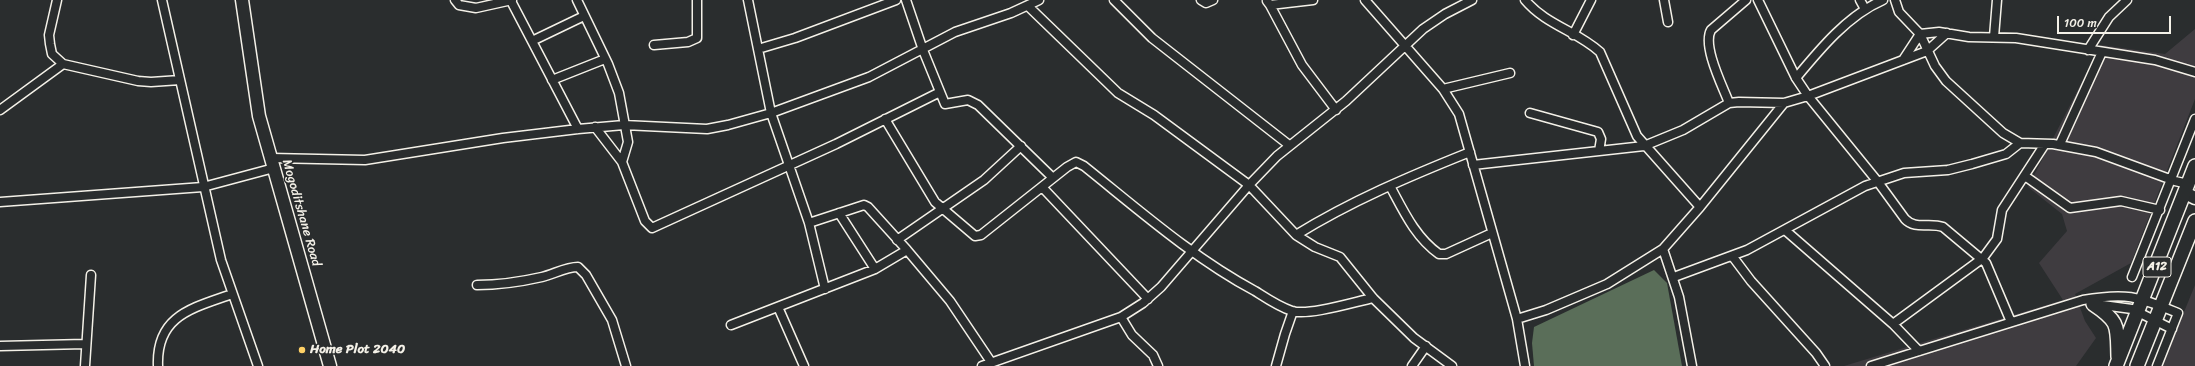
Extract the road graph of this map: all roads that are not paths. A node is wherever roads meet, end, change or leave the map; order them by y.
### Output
1 (57, 0) edge
2 (162, 0) edge
3 (242, 0) edge
4 (455, 0) edge
5 (511, 0) edge
6 (577, 0) edge
7 (697, 0) edge
8 (748, 0) edge
9 (896, 0) edge
10 (906, 0) edge
11 (1039, 0) edge
12 (1114, 0) edge
13 (1201, 0) edge
14 (1213, 0) edge
15 (1313, 0) edge
16 (1365, 0) edge
17 (1472, 0) edge
18 (1524, 0) edge
19 (1591, 0) edge
20 (1664, 0) edge
21 (1746, 0) edge
22 (1758, 0) edge
23 (1860, 0) edge
24 (1882, 0) edge
25 (1896, 0) edge
26 (1997, 0) edge
27 (2127, 0) edge
28 (1268, 2) edge
29 (1028, 6) junction
30 (1865, 9) junction
31 (584, 16) junction
32 (1668, 22) dead end
33 (1947, 33) junction
34 (1920, 34) junction
35 (1573, 35) junction
36 (1994, 37) junction
37 (532, 41) junction
38 (654, 45) dead end
39 (1405, 45) junction
40 (758, 49) junction
41 (923, 50) junction
42 (2088, 50) junction
43 (1927, 51) junction
44 (2102, 52) junction
45 (605, 59) junction
46 (1903, 60) junction
47 (62, 64) junction
48 (2195, 72) edge
49 (1510, 73) dead end
50 (1796, 78) junction
51 (180, 80) junction
52 (552, 80) junction
53 (1443, 89) junction
54 (940, 92) junction
55 (1808, 96) junction
56 (1784, 103) junction
57 (1729, 104) junction
58 (0, 110) edge
59 (1336, 110) junction
60 (771, 113) junction
61 (1530, 113) dead end
62 (885, 119) junction
63 (2195, 119) edge
64 (624, 125) junction
65 (595, 127) junction
66 (578, 129) junction
67 (2020, 143) junction
68 (2045, 144) junction
69 (2060, 144) junction
70 (1289, 145) junction
71 (1021, 146) junction
72 (1644, 146) junction
73 (1599, 151) junction
74 (1470, 152) junction
75 (622, 162) junction
76 (273, 163) junction
77 (1473, 165) junction
78 (789, 166) junction
79 (2195, 166) edge
80 (2025, 176) junction
81 (1053, 178) junction
82 (2173, 180) junction
83 (1878, 182) junction
84 (1249, 185) junction
85 (1042, 186) junction
86 (1390, 186) junction
87 (203, 187) junction
88 (2191, 190) edge
89 (0, 202) edge
90 (1700, 207) junction
91 (942, 208) junction
92 (2160, 210) junction
93 (839, 213) junction
94 (2195, 221) edge
95 (809, 223) junction
96 (1785, 230) junction
97 (1492, 233) junction
98 (1296, 235) junction
99 (897, 240) junction
100 (1663, 249) junction
101 (907, 250) junction
102 (1191, 251) junction
103 (1733, 257) junction
104 (1983, 258) junction
105 (875, 269) junction
106 (91, 276) dead end
107 (2132, 276) dead end
108 (1674, 277) junction
109 (477, 285) dead end
110 (825, 289) junction
111 (232, 294) junction
112 (1373, 298) junction
113 (1148, 299) junction
114 (2144, 299) junction
115 (2077, 303) junction
116 (2093, 304) junction
117 (2161, 306) junction
118 (778, 307) junction
119 (1293, 311) junction
120 (2139, 312) junction
121 (1121, 317) junction
122 (1517, 319) junction
123 (2156, 320) junction
124 (2011, 322) junction
125 (1893, 324) junction
126 (731, 325) dead end
127 (2172, 329) junction
128 (85, 344) junction
129 (0, 346) edge
130 (1426, 346) junction
131 (1919, 351) junction
132 (992, 362) junction
133 (2117, 364) edge
134 (85, 366) edge
135 (158, 366) edge
136 (258, 366) edge
137 (330, 366) edge
138 (626, 366) edge
139 (804, 366) edge
140 (982, 366) edge
141 (1158, 366) edge
142 (1276, 366) edge
143 (1412, 366) edge
144 (1452, 366) edge
145 (1525, 366) edge
146 (1692, 366) edge
147 (1825, 366) edge
148 (1872, 366) edge
149 (2137, 366) edge
150 (2157, 366) edge

1 - 47 street
2 - 51 street
3 - 76 main road, Mogoditshane Road
4 - 5 street
5 - 37 street
6 - 31 street
7 - 38 street
8 - 40 street
9 - 40 street
10 - 41 street
11 - 29 street
12 - 70 street
13 - 14 street
15 - 28 street
16 - 39 street
17 - 39 street
18 - 35 street
19 - 35 street
20 - 32 street
21 - 57 street
22 - 50 street
23 - 30 street
24 - 30 street
25 - 34 street
26 - 36 street
27 - 42 street
28 - 59 street
29 - 41 street
29 - 84 street
30 - 50 street
31 - 37 street
31 - 45 street
33 - 34 street
33 - 36 street
33 - 43 street
34 - 43 street
34 - 46 street
35 - 72 street
36 - 42 street
37 - 52 street
39 - 53 street
39 - 59 street
40 - 60 street
41 - 54 street
41 - 60 street
42 - 44 street
43 - 46 street
43 - 67 street
44 - 48 street
44 - 69 street
45 - 52 street
45 - 64 street
46 - 55 street
47 - 51 street
47 - 58 street
49 - 53 street
50 - 55 street
51 - 87 street
52 - 66 street
53 - 74 street
54 - 62 street
54 - 71 street
55 - 56 street
55 - 83 street
56 - 57 street
56 - 90 street
57 - 72 street
59 - 70 street
60 - 64 street
60 - 78 street
61 - 73 street
62 - 78 street
62 - 91 street
63 - 82 street
64 - 65 street
64 - 75 street
65 - 66 street
65 - 75 street
66 - 76 street
67 - 68 street
67 - 83 street
68 - 69 street
68 - 80 street
69 - 82 street
70 - 84 street
71 - 81 street
71 - 91 street
72 - 73 street
72 - 90 street
73 - 77 street
74 - 77 street
74 - 86 street
75 - 78 street
76 - 87 street
76 - 137 main road, Mogoditshane Road
77 - 97 street
78 - 95 street
79 - 88 main road, A12
80 - 92 street
80 - 104 street
81 - 85 street
81 - 102 street
82 - 88 street
82 - 92 street
83 - 96 street
83 - 104 street
84 - 98 street
84 - 102 street
85 - 91 street
85 - 113 street
86 - 97 street
86 - 98 street
87 - 89 street
87 - 111 street
88 - 114 main road, A12
90 - 100 street
91 - 99 street
92 - 107 street
93 - 95 street
93 - 99 street
93 - 105 street
94 - 117 main road, A12
95 - 110 street
96 - 103 street
96 - 125 street
97 - 122 street
98 - 112 street
99 - 101 street
100 - 108 street
100 - 122 street
101 - 105 street
101 - 132 street
102 - 113 street
102 - 119 street
103 - 108 street
103 - 147 street
104 - 124 street
104 - 125 street
105 - 110 street
106 - 128 street
108 - 146 street
109 - 138 street
110 - 118 street
111 - 135 street
111 - 136 street
112 - 119 street
112 - 130 street
113 - 121 street
114 - 115 street
114 - 117 street
114 - 120 main road, A12
115 - 116 street
115 - 124 street
116 - 120 street
116 - 133 main road
117 - 123 main road, A12
117 - 127 street
118 - 126 street
118 - 139 street
119 - 142 street
120 - 123 street
120 - 133 main road, A12
121 - 132 street
121 - 141 street
122 - 145 street
123 - 127 street
123 - 149 main road, A12
124 - 131 street
125 - 131 street
127 - 150 street
128 - 129 street
128 - 134 street
130 - 143 street
130 - 144 street
131 - 148 street
132 - 140 street

